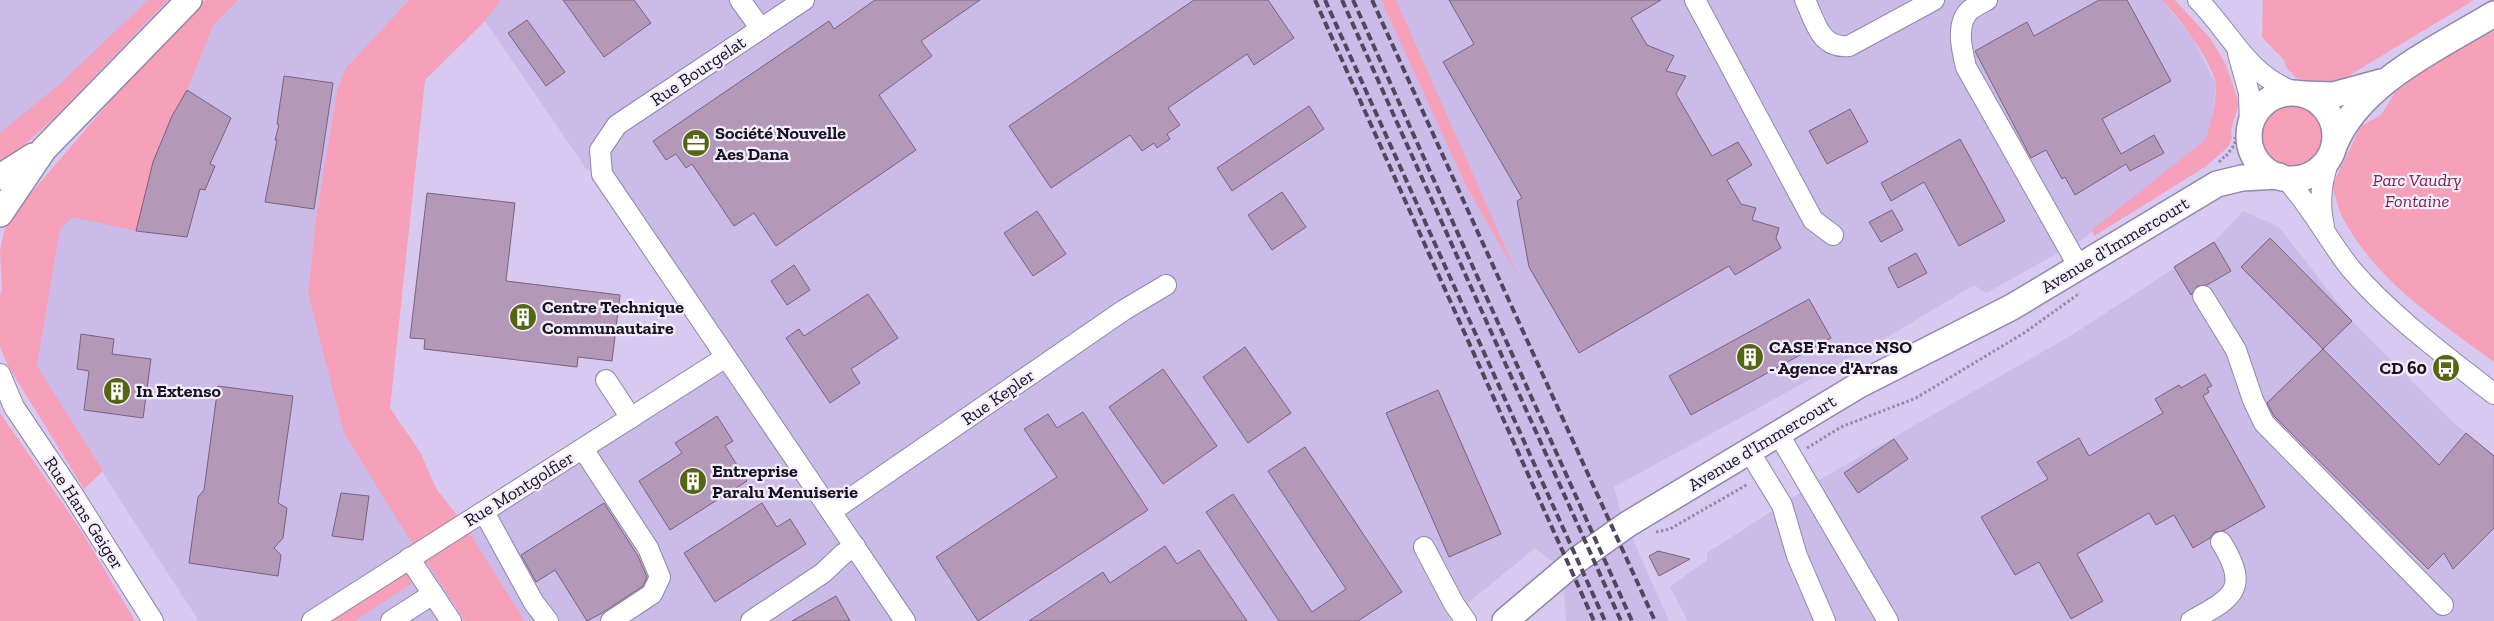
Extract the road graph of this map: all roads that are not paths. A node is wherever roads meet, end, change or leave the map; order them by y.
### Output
1 (189, 0) edge
2 (740, 0) edge
3 (804, 0) edge
4 (1695, 0) edge
5 (1804, 0) edge
6 (1934, 0) edge
7 (1987, 0) edge
8 (2198, 0) edge
9 (2494, 14) edge
10 (761, 29) junction
11 (2237, 49) junction
12 (2384, 82) junction
13 (2299, 93) junction
14 (2250, 130) junction
15 (44, 149) junction
16 (2332, 151) junction
17 (0, 177) edge
18 (2281, 177) junction
19 (2216, 184) junction
20 (0, 214) edge
21 (2325, 230) junction
22 (1833, 235) dead end
23 (2083, 277) junction
24 (1166, 285) dead end
25 (2203, 296) dead end
26 (726, 357) junction
27 (0, 374) edge
28 (606, 380) dead end
29 (2494, 394) edge
30 (7, 400) edge
31 (630, 418) junction
32 (1778, 433) junction
33 (582, 449) junction
34 (1749, 451) junction
35 (832, 511) junction
36 (484, 512) junction
37 (2221, 542) dead end
38 (855, 546) junction
39 (1424, 547) dead end
40 (410, 558) junction
41 (433, 594) junction
42 (2443, 605) dead end
43 (153, 621) edge
44 (312, 621) edge
45 (391, 621) edge
46 (451, 621) edge
47 (548, 621) edge
48 (611, 621) edge
49 (752, 621) edge
50 (905, 621) edge
51 (1466, 621) edge
52 (1505, 621) edge
53 (1825, 621) edge
54 (1888, 621) edge
55 (2192, 621) edge

1 - 15 main road
2 - 10 street
3 - 10 street, Rue Bourgelat
4 - 22 street
5 - 6 street
7 - 23 street
8 - 11 street
9 - 12 main road
10 - 26 street, Rue Bourgelat
11 - 13 street
11 - 14 street
12 - 13 main road
12 - 16 main road
13 - 14 main road
13 - 16 main road
14 - 18 main road
14 - 19 main road, Avenue d'Immercourt
15 - 17 main road
15 - 20 main road
16 - 18 main road
16 - 21 street
18 - 19 main road, Avenue d'Immercourt
18 - 21 street
19 - 23 main road, Avenue d'Immercourt
21 - 29 street
23 - 32 main road, Avenue d'Immercourt
24 - 35 street, Rue Kepler
25 - 42 street
26 - 31 street, Rue Montgolfier
26 - 35 street
27 - 30 street, Rue Hans Geiger
28 - 31 street
30 - 43 street, Rue Hans Geiger
31 - 33 street, Rue Montgolfier
32 - 34 main road, Avenue d'Immercourt
32 - 54 street
33 - 36 street, Rue Montgolfier
33 - 48 street
34 - 52 main road, Avenue d'Immercourt
34 - 53 street
35 - 38 street
36 - 40 street, Rue Montgolfier
36 - 47 street
37 - 55 street
38 - 49 street
38 - 50 street
39 - 51 street
40 - 41 street
40 - 44 street, Rue Montgolfier
41 - 45 street
41 - 46 street

